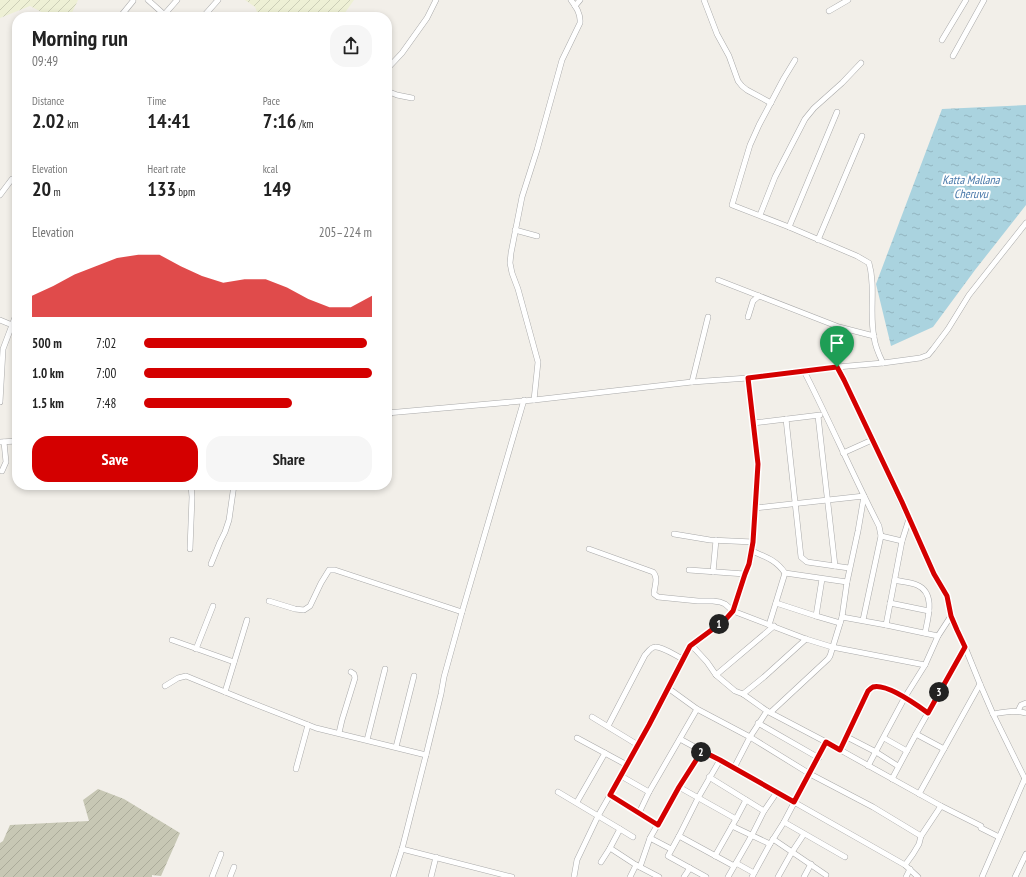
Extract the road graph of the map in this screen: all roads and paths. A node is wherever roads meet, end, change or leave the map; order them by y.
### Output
1 (133, 0) edge
2 (148, 0) edge
3 (177, 0) edge
4 (218, 0) edge
5 (436, 0) edge
6 (571, 0) edge
7 (580, 0) edge
8 (704, 0) edge
9 (848, 0) edge
10 (966, 0) edge
11 (984, 0) edge
12 (575, 6) junction
13 (828, 10) dead end
14 (124, 12) edge
15 (160, 12) edge
16 (167, 12) edge
17 (207, 12) edge
18 (942, 40) dead end
19 (953, 56) dead end
20 (795, 60) dead end
21 (860, 63) dead end
22 (392, 64) edge
23 (392, 93) edge
24 (412, 98) dead end
25 (771, 102) junction
26 (838, 112) dead end
27 (862, 136) dead end
28 (12, 179) edge
29 (0, 195) edge
30 (760, 215) junction
31 (1026, 223) edge
32 (789, 227) junction
33 (515, 230) junction
34 (537, 236) dead end
35 (818, 240) junction
36 (718, 280) dead end
37 (759, 296) junction
38 (708, 317) dead end
39 (748, 317) dead end
40 (0, 320) edge
41 (12, 325) joint
42 (874, 336) junction
43 (883, 363) junction
44 (837, 367) junction
45 (1, 371) edge
46 (804, 371) junction
47 (748, 378) junction
48 (692, 382) junction
49 (524, 400) junction
50 (534, 400) junction
51 (0, 402) edge
52 (392, 413) edge
53 (824, 414) junction
54 (818, 416) junction
55 (786, 419) junction
56 (754, 423) junction
57 (872, 440) junction
58 (12, 441) edge
59 (2, 442) edge
60 (843, 453) junction
61 (2, 471) dead end
62 (191, 490) edge
63 (233, 490) edge
64 (864, 496) junction
65 (828, 499) junction
66 (795, 504) junction
67 (755, 508) junction
68 (909, 519) junction
69 (674, 534) dead end
70 (881, 536) junction
71 (716, 540) junction
72 (902, 541) junction
73 (753, 542) junction
74 (190, 549) dead end
75 (589, 550) dead end
76 (752, 551) junction
77 (211, 564) dead end
78 (835, 566) junction
79 (849, 568) junction
80 (689, 570) dead end
81 (713, 572) junction
82 (785, 573) junction
83 (745, 574) junction
84 (822, 579) junction
85 (895, 580) junction
86 (847, 582) junction
87 (269, 601) dead end
88 (776, 603) junction
89 (890, 603) junction
90 (213, 606) dead end
91 (733, 611) junction
92 (929, 611) junction
93 (462, 612) junction
94 (816, 616) junction
95 (951, 616) junction
96 (842, 617) junction
97 (247, 620) dead end
98 (863, 620) junction
99 (840, 623) junction
100 (771, 625) junction
101 (886, 625) junction
102 (925, 633) junction
103 (938, 636) junction
104 (806, 639) junction
105 (172, 640) dead end
106 (690, 646) junction
107 (832, 647) junction
108 (965, 647) junction
109 (196, 649) junction
110 (683, 659) junction
111 (234, 662) junction
112 (925, 665) junction
113 (385, 669) dead end
114 (351, 672) dead end
115 (716, 675) junction
116 (414, 676) dead end
117 (980, 684) junction
118 (166, 686) dead end
119 (668, 688) junction
120 (224, 692) junction
121 (743, 694) junction
122 (905, 698) junction
123 (1026, 703) edge
124 (697, 709) junction
125 (769, 711) junction
126 (1018, 711) junction
127 (928, 713) junction
128 (1026, 713) edge
129 (993, 714) junction
130 (592, 717) dead end
131 (758, 723) junction
132 (308, 725) junction
133 (608, 726) junction
134 (339, 733) junction
135 (916, 734) junction
136 (750, 737) junction
137 (847, 737) junction
138 (577, 738) dead end
139 (884, 738) junction
140 (680, 739) junction
141 (367, 740) junction
142 (826, 742) junction
143 (638, 745) junction
144 (396, 747) junction
145 (944, 749) junction
146 (840, 750) junction
147 (702, 751) junction
148 (907, 751) junction
149 (876, 752) junction
150 (605, 753) junction
151 (426, 755) junction
152 (819, 758) junction
153 (720, 760) junction
154 (627, 765) junction
155 (868, 766) junction
156 (898, 766) junction
157 (734, 768) junction
158 (296, 769) dead end
159 (810, 774) junction
160 (621, 776) junction
161 (709, 777) junction
162 (892, 779) junction
163 (1025, 779) edge
164 (679, 787) junction
165 (558, 792) dead end
166 (649, 792) junction
167 (777, 792) junction
168 (919, 794) junction
169 (610, 795) junction
170 (698, 798) junction
171 (746, 800) junction
172 (577, 802) junction
173 (794, 802) junction
174 (941, 806) junction
175 (764, 811) junction
176 (639, 813) junction
177 (598, 816) junction
178 (736, 819) junction
179 (784, 822) junction
180 (658, 825) junction
181 (732, 826) junction
182 (620, 829) junction
183 (804, 834) junction
184 (752, 835) junction
185 (679, 836) junction
186 (921, 836) junction
187 (633, 837) dead end
188 (650, 838) junction
189 (999, 838) junction
190 (771, 842) junction
191 (610, 848) junction
192 (402, 849) junction
193 (672, 849) junction
194 (792, 852) junction
195 (221, 854) dead end
196 (716, 856) junction
197 (1026, 856) edge
198 (436, 857) junction
199 (845, 857) dead end
200 (601, 862) dead end
201 (811, 864) junction
202 (735, 865) junction
203 (905, 865) junction
204 (638, 866) junction
205 (234, 867) dead end
206 (690, 868) junction
207 (910, 869) junction
208 (826, 875) dead end
209 (753, 876) edge
210 (212, 877) edge
211 (230, 877) edge
212 (393, 877) edge
213 (431, 877) edge
214 (512, 877) edge
215 (574, 877) edge
216 (630, 877) edge
217 (659, 877) edge
218 (684, 877) edge
219 (706, 877) edge
220 (728, 877) edge
221 (778, 877) edge
222 (804, 877) edge
223 (906, 877) edge
224 (918, 877) edge
225 (982, 877) edge
226 (1015, 877) edge

1 - 14 street
2 - 15 street
3 - 16 street
4 - 17 street
5 - 22 street
6 - 12 street
7 - 12 street
8 - 25 street
9 - 13 street
10 - 18 street
11 - 19 street
12 - 33 street
20 - 25 street
21 - 30 street
23 - 24 street
25 - 30 street
26 - 32 street
27 - 35 street
28 - 29 street
30 - 32 street
31 - 43 street
32 - 35 street
33 - 34 street
33 - 50 street
35 - 42 street
36 - 37 street
37 - 39 street
37 - 42 street
38 - 48 street
40 - 41 street
41 - 45 street
42 - 43 street
43 - 44 street
44 - 46 street
44 - 57 street
45 - 51 street
46 - 47 street
46 - 53 street
47 - 48 street
47 - 56 street
48 - 50 street
49 - 50 street
49 - 52 street
49 - 93 street
53 - 54 street
53 - 60 street
54 - 55 street
54 - 65 street
55 - 56 street
55 - 66 street
56 - 67 street
57 - 60 street
57 - 68 street
58 - 59 street
59 - 61 street
60 - 64 street
62 - 74 street
63 - 77 street
64 - 65 street
64 - 70 street
64 - 79 street
65 - 66 street
65 - 78 street
66 - 67 street
66 - 78 street
67 - 73 street
68 - 72 street
68 - 95 street
69 - 71 street
70 - 72 street
70 - 98 street
71 - 73 street
71 - 81 street
72 - 85 street
73 - 76 street
75 - 91 street
76 - 82 street
76 - 83 street
78 - 79 street
79 - 86 street
80 - 81 street
81 - 83 street
82 - 84 street
82 - 88 street
83 - 91 street
84 - 86 street
84 - 94 street
85 - 89 street
85 - 92 street
86 - 96 street
87 - 93 street
88 - 94 street
88 - 100 street
89 - 92 street
89 - 101 street
90 - 109 street
91 - 100 street
91 - 106 street
92 - 102 street
93 - 151 street
94 - 99 street
95 - 103 street
95 - 108 street
96 - 98 street
96 - 99 street
97 - 111 street
98 - 101 street
99 - 107 street
100 - 104 street
100 - 115 street
101 - 102 street
102 - 103 street
103 - 112 street
104 - 107 street
104 - 121 street
105 - 109 street
106 - 110 street
106 - 115 street
107 - 112 street
107 - 125 street
108 - 117 street
108 - 127 street
109 - 111 street
110 - 119 street
110 - 133 street
111 - 120 street
112 - 122 street
113 - 141 street
114 - 134 street
115 - 121 street
116 - 144 street
117 - 129 street
117 - 145 street
118 - 120 street
119 - 124 street
119 - 143 street
120 - 132 street
121 - 125 street
122 - 127 street
122 - 137 street
122 - 139 street
123 - 126 street
124 - 136 street
124 - 140 street
125 - 131 street
125 - 142 street
126 - 128 street
126 - 129 street
127 - 135 street
129 - 163 street
130 - 133 street
131 - 136 street
131 - 152 street
132 - 134 street
132 - 158 street
133 - 143 street
134 - 141 street
135 - 145 street
135 - 148 street
136 - 157 street
136 - 159 street
137 - 146 street
137 - 149 street
138 - 150 street
139 - 148 street
139 - 149 street
140 - 147 street
140 - 166 street
141 - 144 street
142 - 146 street
142 - 152 street
143 - 154 street
144 - 151 street
145 - 168 street
146 - 155 street
147 - 153 street
147 - 164 street
148 - 156 street
149 - 155 street
149 - 156 street
150 - 154 street
150 - 172 street
151 - 192 street
152 - 159 street
153 - 157 street
153 - 161 street
154 - 160 street
155 - 162 street
156 - 162 street
157 - 167 street
159 - 173 street
159 - 186 street
160 - 166 street
160 - 169 street
161 - 170 street
161 - 171 street
162 - 168 street
163 - 189 street
164 - 170 street
164 - 180 street
165 - 172 street
166 - 176 street
167 - 173 street
167 - 175 street
168 - 174 street
169 - 176 street
169 - 177 street
170 - 178 street
170 - 185 street
171 - 175 street
171 - 178 street
172 - 177 street
173 - 179 street
173 - 203 street
174 - 186 street
174 - 189 street
175 - 184 street
176 - 180 street
177 - 182 street
177 - 215 street
178 - 181 street
179 - 183 street
179 - 190 street
180 - 188 street
181 - 184 street
181 - 196 street
182 - 187 street
182 - 191 street
183 - 194 street
183 - 199 street
184 - 190 street
184 - 202 street
185 - 193 street
185 - 196 street
186 - 203 street
188 - 193 street
188 - 204 street
189 - 225 street
190 - 194 street
190 - 209 street
191 - 200 street
191 - 204 street
192 - 198 street
192 - 212 street
193 - 206 street
194 - 201 street
194 - 221 street
195 - 210 street
196 - 202 street
197 - 226 street
198 - 213 street
198 - 214 street
201 - 208 street
201 - 222 street
202 - 209 street
202 - 220 street
203 - 207 street
204 - 216 street
204 - 217 street
205 - 211 street
206 - 218 street
206 - 219 street
207 - 223 street
207 - 224 street

